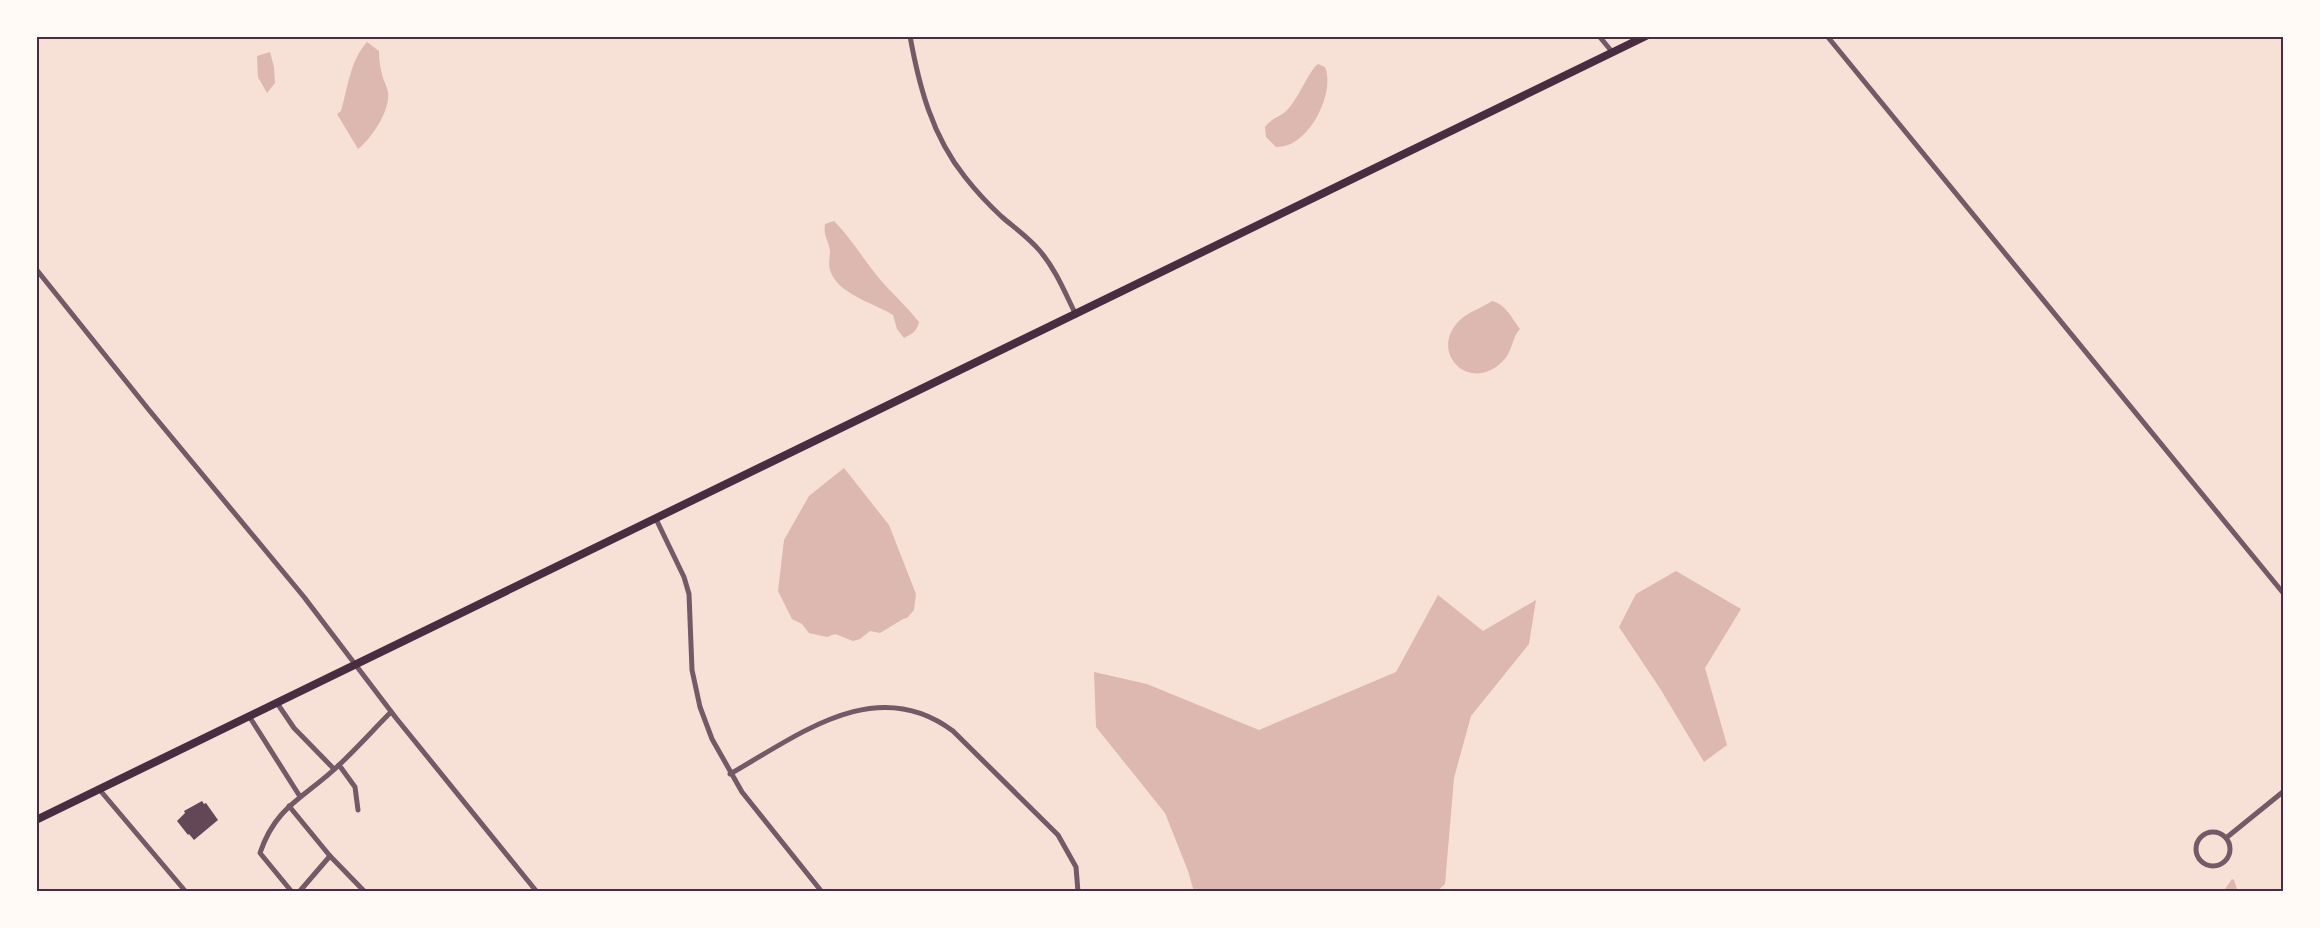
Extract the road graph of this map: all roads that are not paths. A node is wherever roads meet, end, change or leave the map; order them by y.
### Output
1 (910, 36) edge
2 (1599, 36) edge
3 (1646, 36) edge
4 (1827, 36) edge
5 (1613, 53) junction
6 (36, 269) edge
7 (1076, 315) junction
8 (656, 519) junction
9 (2284, 594) edge
10 (356, 665) junction
11 (277, 703) junction
12 (391, 712) junction
13 (249, 716) junction
14 (336, 767) junction
15 (730, 774) junction
16 (99, 789) junction
17 (2284, 790) edge
18 (299, 795) junction
19 (289, 806) junction
20 (358, 810) dead end
21 (36, 820) edge
22 (2226, 838) junction
23 (330, 856) junction
24 (186, 892) edge
25 (292, 892) edge
26 (299, 892) edge
27 (365, 892) edge
28 (537, 892) edge
29 (822, 892) edge
30 (1078, 892) edge

1 - 7 street
2 - 5 street
3 - 5 main road
4 - 9 street
5 - 7 main road
6 - 10 street
7 - 8 main road
8 - 10 main road
8 - 15 street
10 - 11 main road
10 - 12 street
11 - 13 main road
11 - 14 street
12 - 14 street
12 - 28 street
13 - 16 main road
13 - 18 street
14 - 18 street
14 - 20 street
15 - 29 street
15 - 30 street
16 - 21 main road
16 - 24 street
17 - 22 street
18 - 19 street
19 - 23 street
19 - 25 street
22 - 22 street
23 - 26 street
23 - 27 street

